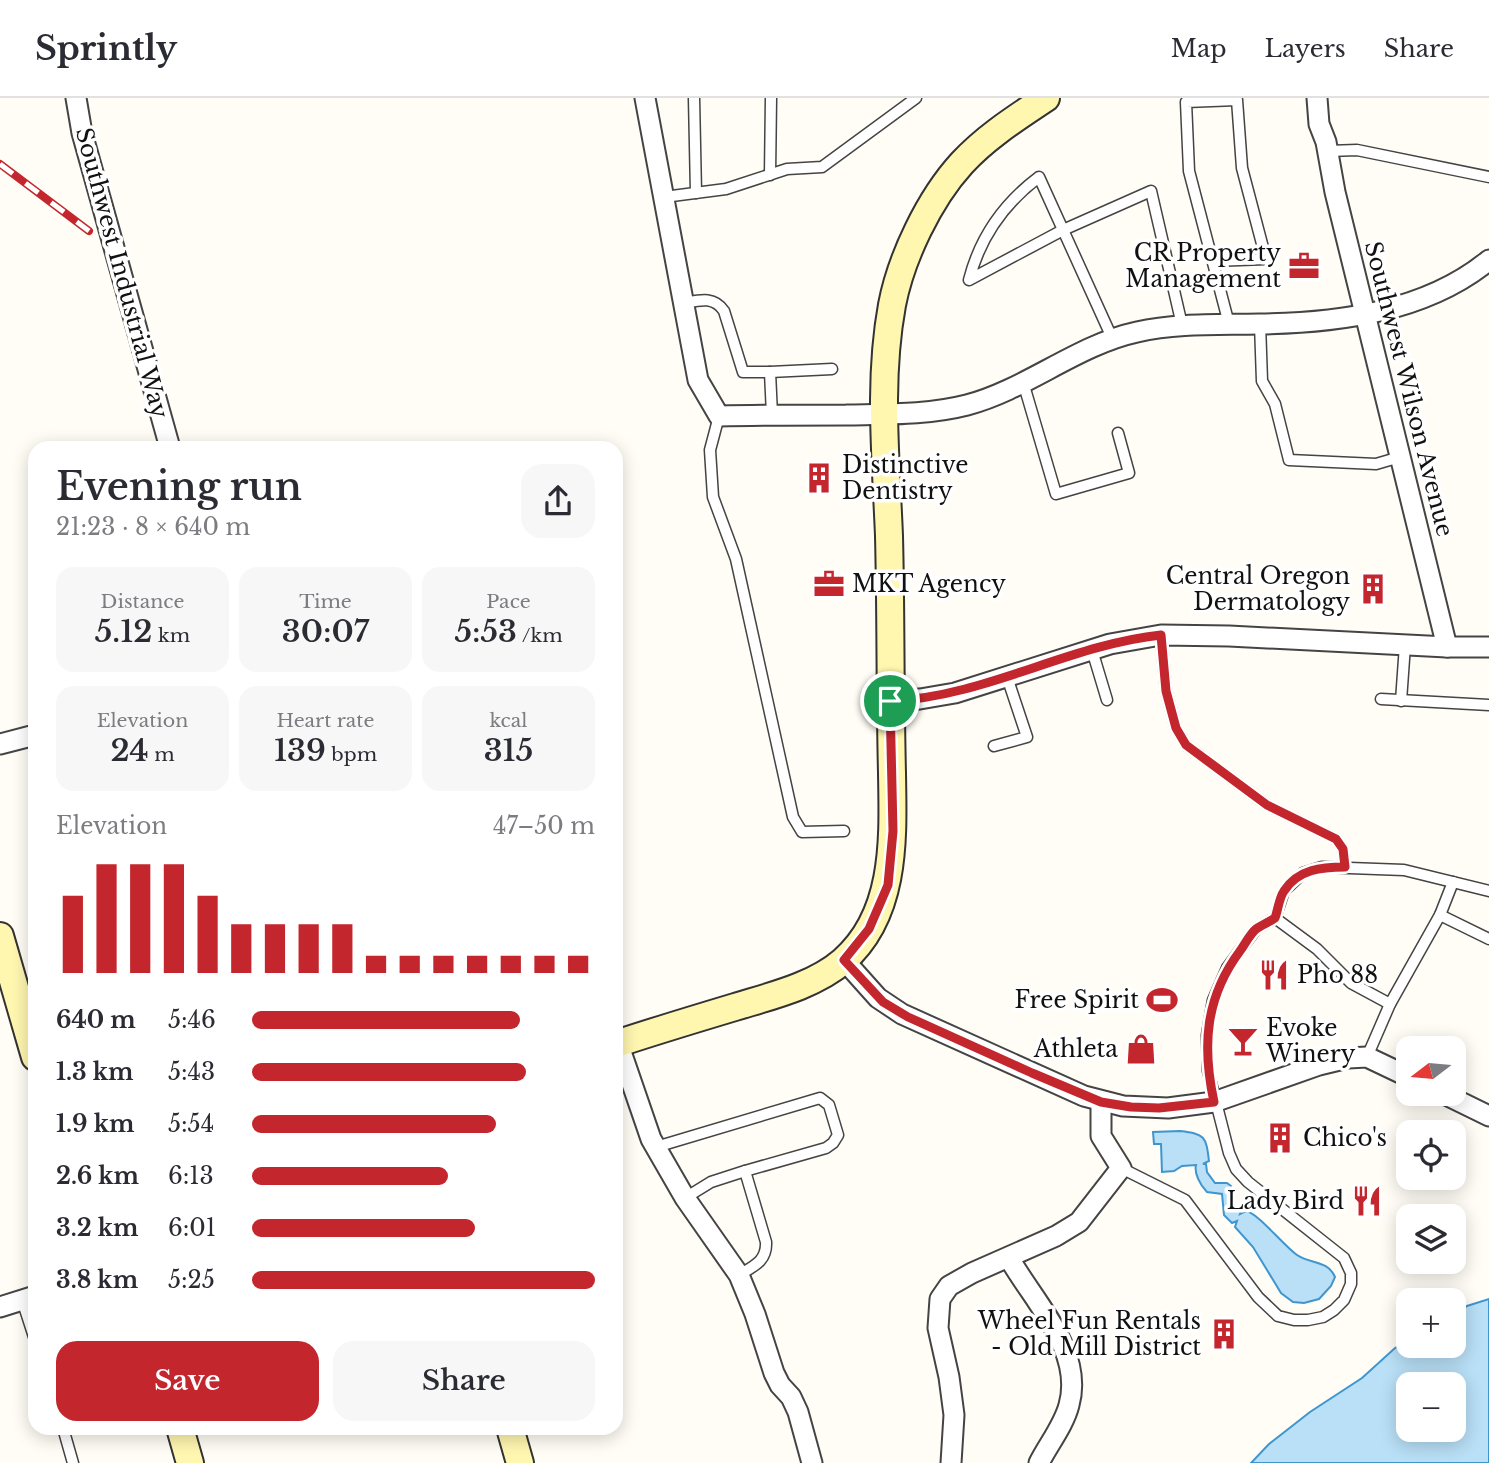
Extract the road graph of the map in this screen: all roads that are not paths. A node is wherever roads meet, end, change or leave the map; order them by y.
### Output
1 (76, 98) edge
2 (645, 98) edge
3 (694, 98) edge
4 (771, 98) edge
5 (916, 98) edge
6 (1046, 98) edge
7 (1317, 98) edge
8 (1328, 98) edge
9 (1327, 146) junction
10 (770, 175) junction
11 (1489, 177) edge
12 (696, 193) junction
13 (664, 197) junction
14 (1063, 230) junction
15 (1489, 260) edge
16 (1213, 261) junction
17 (684, 303) junction
18 (1364, 314) junction
19 (1229, 324) junction
20 (1260, 324) junction
21 (1182, 325) junction
22 (1113, 340) junction
23 (831, 369) dead end
24 (770, 372) junction
25 (1023, 382) junction
26 (884, 414) junction
27 (772, 415) junction
28 (719, 416) junction
29 (1118, 433) dead end
30 (168, 441) edge
31 (1400, 457) junction
32 (1161, 635) junction
33 (1405, 645) junction
34 (1447, 647) junction
35 (1489, 647) edge
36 (1092, 650) junction
37 (1007, 677) junction
38 (1107, 699) dead end
39 (1381, 699) dead end
40 (890, 701) junction
41 (1401, 701) junction
42 (1489, 705) edge
43 (28, 737) edge
44 (0, 744) edge
45 (994, 746) dead end
46 (844, 831) dead end
47 (1345, 867) junction
48 (1453, 882) junction
49 (1489, 891) edge
50 (1440, 915) junction
51 (1275, 918) junction
52 (0, 936) edge
53 (1489, 939) edge
54 (844, 960) junction
55 (1390, 1004) junction
56 (28, 1033) edge
57 (623, 1041) edge
58 (1367, 1056) junction
59 (623, 1060) edge
60 (1396, 1070) edge
61 (1101, 1102) junction
62 (1214, 1102) junction
63 (1466, 1105) edge
64 (1489, 1116) edge
65 (656, 1147) junction
66 (1121, 1168) junction
67 (745, 1171) junction
68 (685, 1198) junction
69 (1009, 1258) junction
70 (739, 1275) junction
71 (28, 1298) edge
72 (0, 1307) edge
73 (65, 1435) edge
74 (182, 1435) edge
75 (512, 1435) edge
76 (73, 1463) edge
77 (190, 1463) edge
78 (520, 1463) edge
79 (812, 1463) edge
80 (951, 1463) edge
81 (1039, 1463) edge

1 - 30 street, Southwest Industrial Way
2 - 13 street
3 - 12 lane
4 - 10 lane
5 - 10 lane
6 - 26 street
7 - 9 street, Southwest Wilson Avenue
8 - 9 street, Southwest Wilson Avenue
9 - 11 lane
9 - 18 street, Southwest Wilson Avenue
10 - 12 lane
12 - 13 lane
13 - 17 street
14 - 14 lane
14 - 21 lane
14 - 22 lane
15 - 18 street
16 - 16 lane
16 - 19 lane
17 - 24 lane
17 - 28 street
18 - 20 street
18 - 31 street, Southwest Wilson Avenue
19 - 20 street
19 - 21 street
20 - 31 lane
21 - 22 street
22 - 25 street
23 - 24 lane
24 - 27 lane
25 - 26 street
25 - 29 lane
26 - 27 street
26 - 40 street
27 - 28 street
28 - 46 lane
31 - 34 street, Southwest Wilson Avenue
32 - 33 street
32 - 36 street
32 - 47 lane
33 - 34 street
33 - 41 lane
34 - 35 street
36 - 37 street
36 - 38 lane
37 - 40 street
37 - 45 lane
39 - 41 lane
40 - 54 street
41 - 42 lane
43 - 44 street
47 - 48 lane
47 - 51 lane
48 - 49 lane
48 - 50 lane
50 - 53 lane
50 - 55 lane
51 - 55 lane
51 - 62 lane
52 - 56 street
54 - 57 street
54 - 61 street
55 - 58 lane
58 - 60 street
58 - 62 street
59 - 65 street
61 - 62 street
61 - 66 street
62 - 66 lane
63 - 64 street
65 - 67 lane
65 - 68 street
66 - 69 street
67 - 68 lane
67 - 70 lane
68 - 70 street
69 - 80 street
69 - 81 street
70 - 79 street
71 - 72 street
73 - 76 lane
74 - 77 street
75 - 78 street

